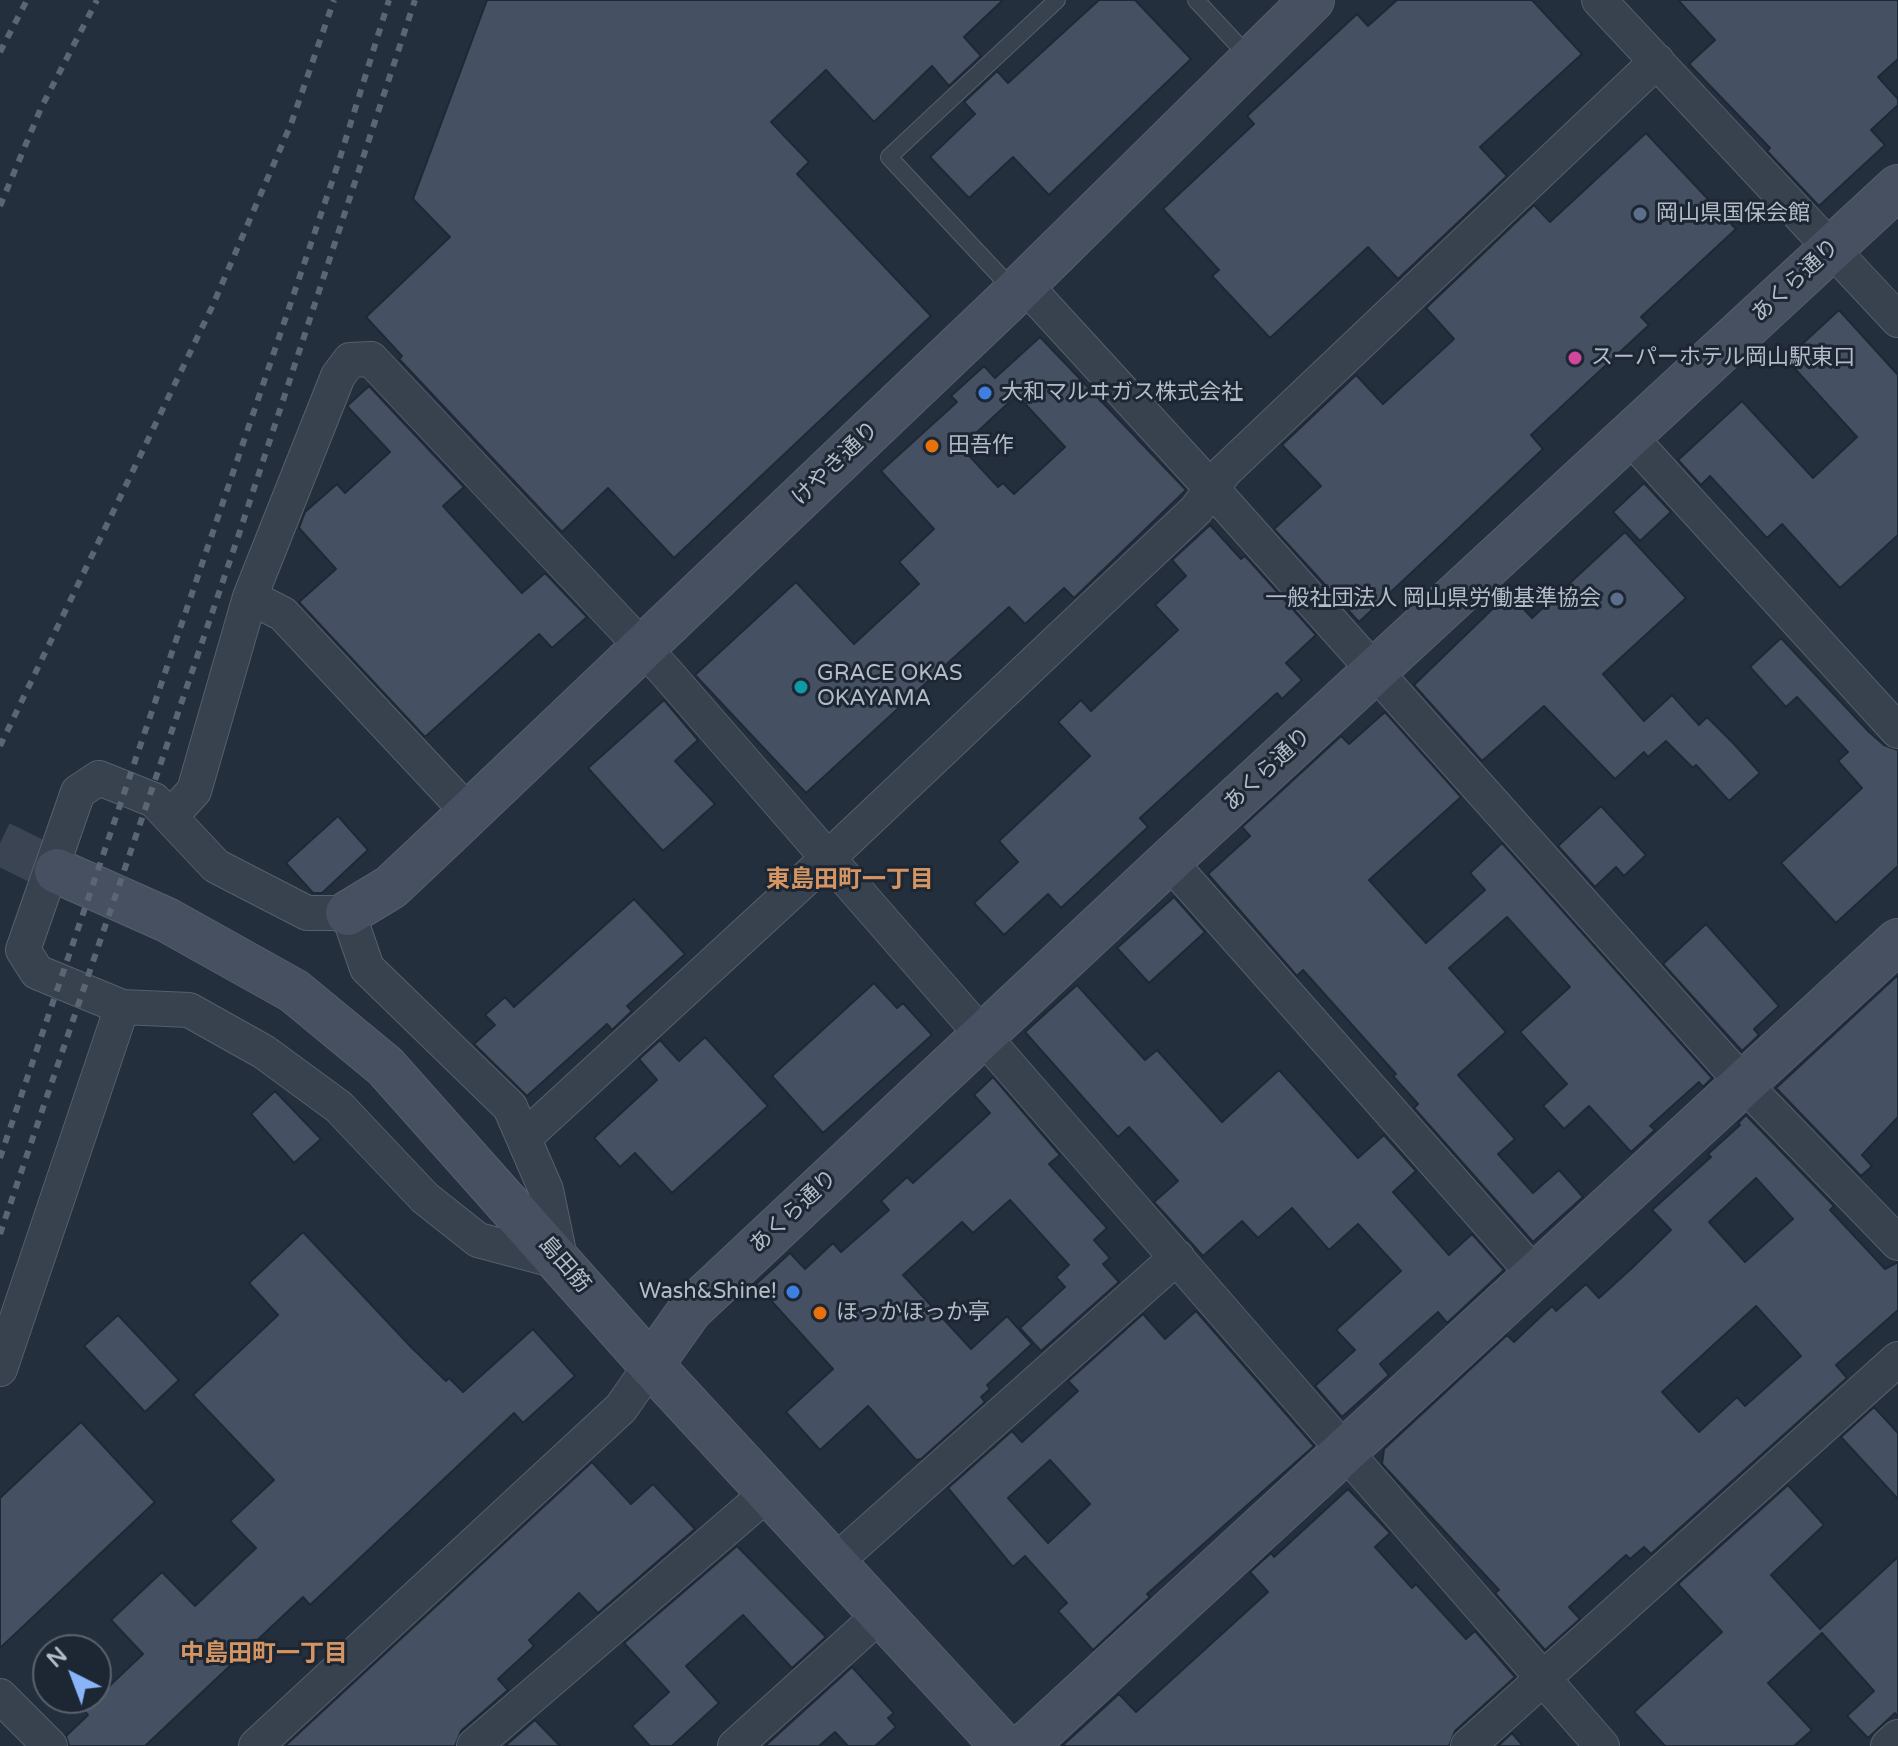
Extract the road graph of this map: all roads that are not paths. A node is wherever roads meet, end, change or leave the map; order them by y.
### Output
1 (1057, 0) edge
2 (1196, 0) edge
3 (1312, 0) edge
4 (1599, 0) edge
5 (1251, 60) junction
6 (1657, 61) junction
7 (1898, 187) edge
8 (1832, 248) junction
9 (1020, 288) junction
10 (1898, 320) edge
11 (1629, 436) junction
12 (1212, 489) junction
13 (250, 597) junction
14 (643, 648) junction
15 (1375, 671) junction
16 (1898, 731) edge
17 (469, 813) junction
18 (170, 817) junction
19 (827, 859) junction
20 (1169, 861) junction
21 (57, 871) tunnel mouth
22 (348, 913) junction
23 (1898, 941) edge
24 (122, 1007) junction
25 (984, 1033) junction
26 (1743, 1083) junction
27 (524, 1138) junction
28 (1898, 1243) edge
29 (1177, 1257) junction
30 (561, 1262) junction
31 (1535, 1275) junction
32 (1898, 1359) edge
33 (651, 1365) junction
34 (0, 1369) edge
35 (1343, 1453) junction
36 (769, 1492) junction
37 (834, 1563) junction
38 (881, 1614) junction
39 (1543, 1679) junction
40 (0, 1696) edge
41 (1898, 1737) edge
42 (50, 1746) edge
43 (256, 1746) edge
44 (474, 1746) edge
45 (735, 1746) edge
46 (1003, 1746) edge
47 (1025, 1746) edge
48 (1468, 1746) edge
49 (1602, 1746) edge
50 (1888, 1746) edge

1 - 9 lane
2 - 5 lane
3 - 5 street, けやき通り
4 - 6 street
5 - 9 street, けやき通り
6 - 8 street
6 - 12 street
7 - 8 street, あくら通り
8 - 10 street
8 - 11 street, あくら通り
9 - 12 street
9 - 14 street, けやき通り
11 - 15 street, あくら通り
11 - 16 street
12 - 15 street
12 - 19 street
13 - 14 street
13 - 17 street
13 - 18 street
14 - 17 street, けやき通り
14 - 19 street
15 - 20 street, あくら通り
15 - 26 street
17 - 22 street, けやき通り
18 - 22 street
18 - 24 street
19 - 25 street
19 - 27 street
20 - 25 street, あくら通り
20 - 31 street
21 - 30 street, 島田筋
22 - 27 street
23 - 26 street
24 - 30 street
24 - 34 street
25 - 29 street
25 - 33 street, あくら通り
26 - 28 street
26 - 31 street
27 - 30 street
29 - 35 street
29 - 37 street
30 - 33 street, 島田筋
31 - 35 street
32 - 39 street
33 - 36 street, 島田筋
33 - 43 street
35 - 39 street
35 - 47 street
36 - 37 street, 島田筋
36 - 44 street
37 - 38 street, 島田筋
38 - 45 street
38 - 46 street, 島田筋
39 - 48 street
39 - 49 street
40 - 42 street
41 - 50 street

